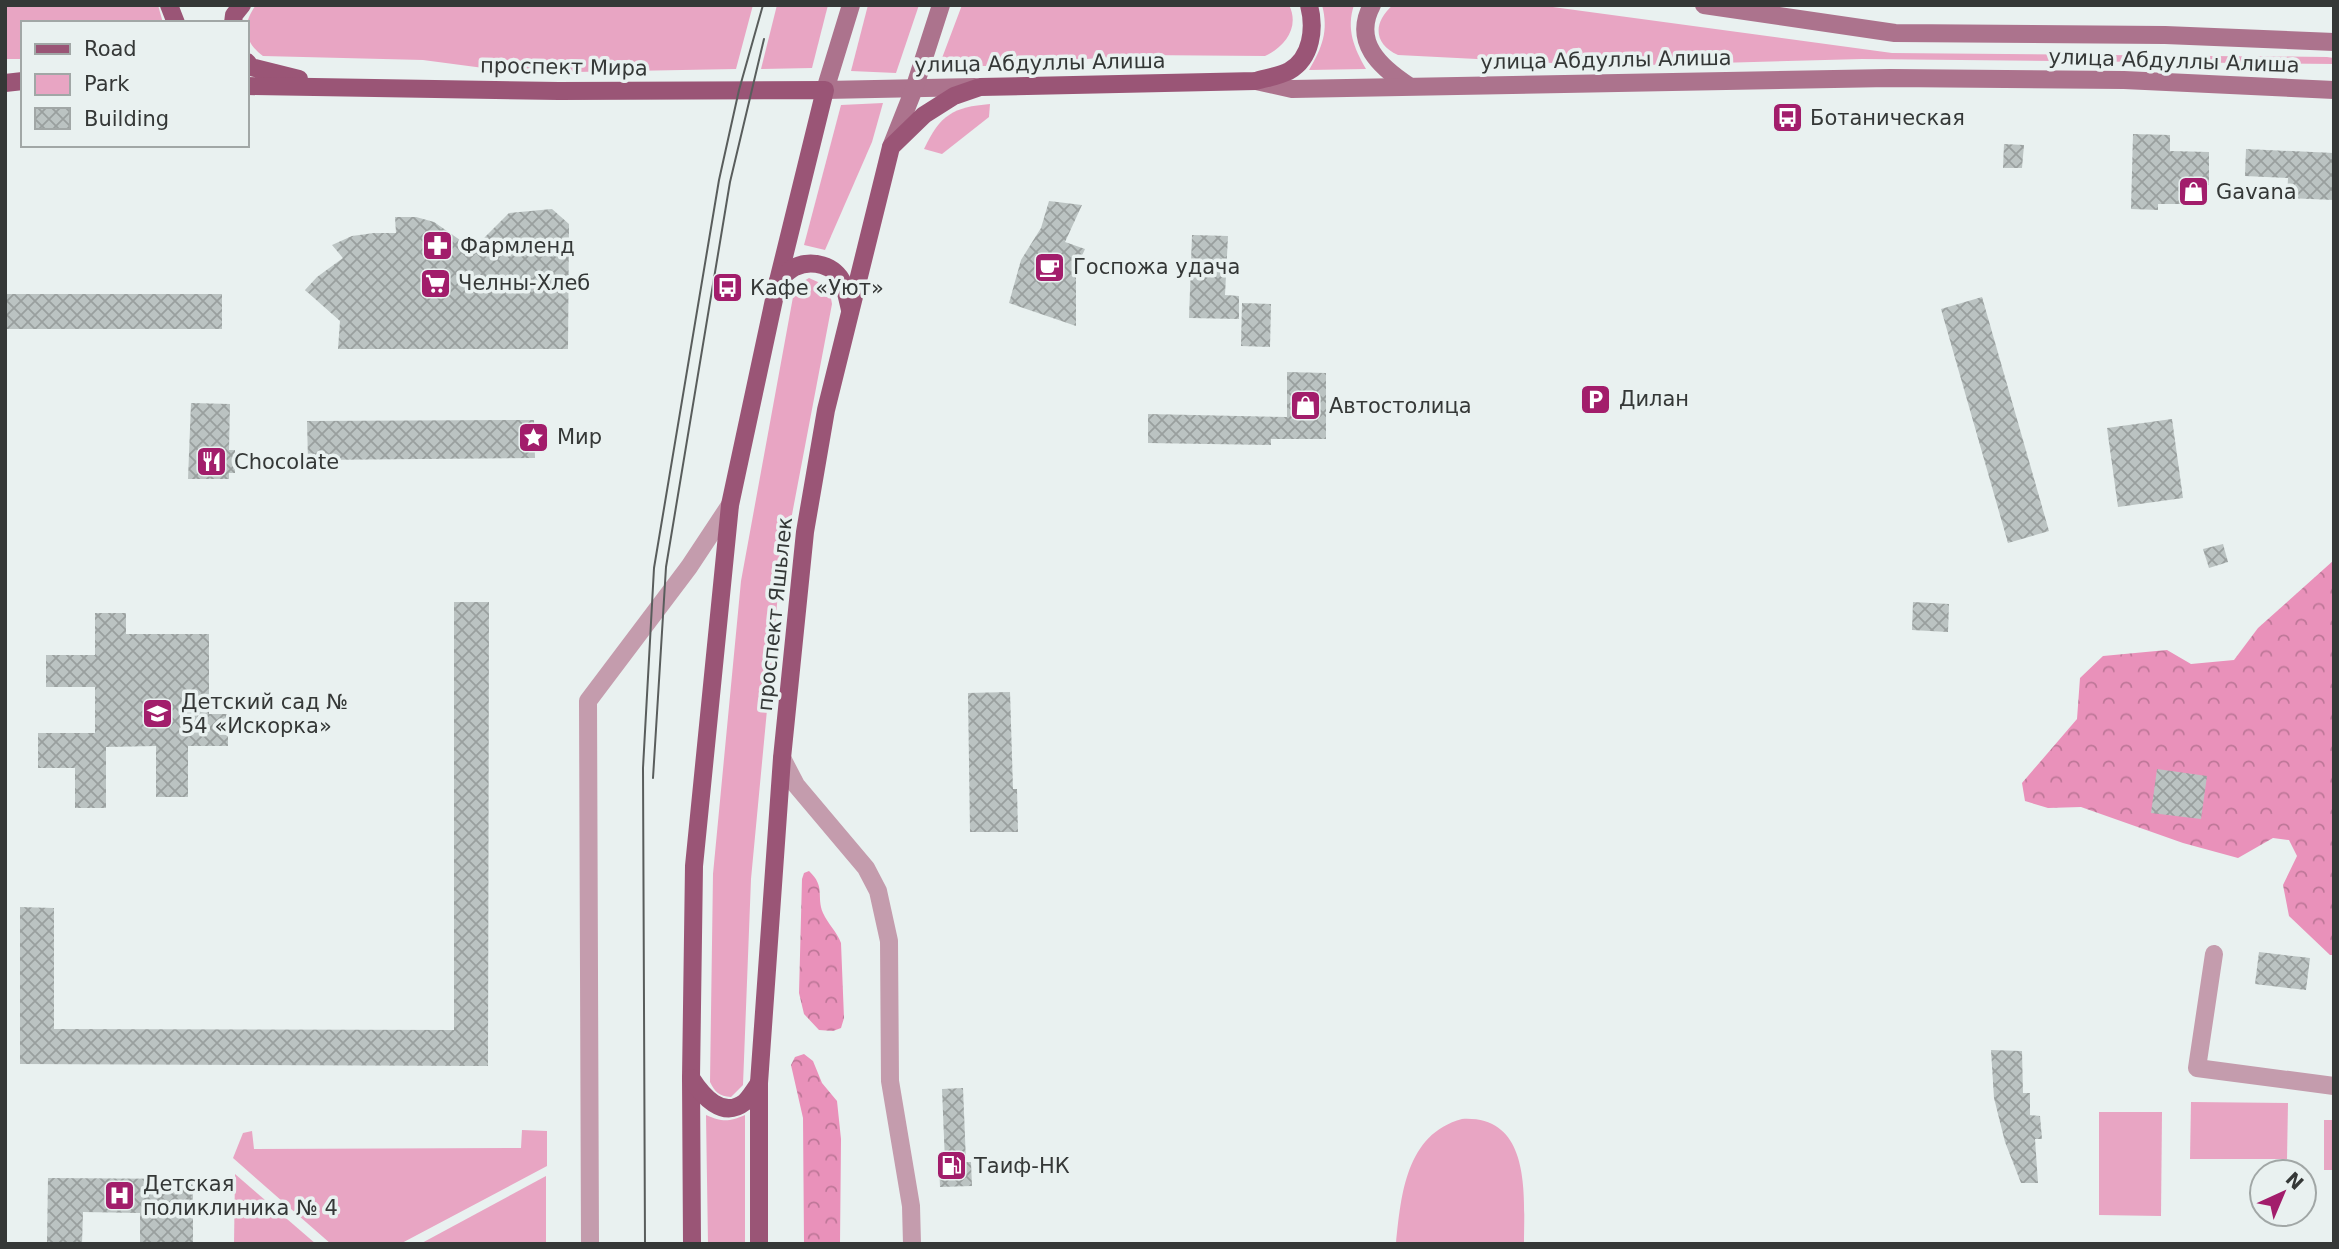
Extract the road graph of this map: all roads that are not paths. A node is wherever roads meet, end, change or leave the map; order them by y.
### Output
1 (242, 5) edge
2 (851, 5) edge
3 (941, 5) edge
4 (1309, 5) edge
5 (1372, 5) edge
6 (1704, 5) edge
7 (233, 21) edge
8 (2334, 42) edge
9 (248, 63) edge
10 (1256, 80) junction
11 (325, 85) junction
12 (248, 86) edge
13 (1409, 86) junction
14 (980, 87) junction
15 (880, 89) joint
16 (914, 89) junction
17 (825, 90) junction
18 (2334, 90) edge
19 (891, 147) junction
20 (778, 281) junction
21 (850, 310) junction
22 (730, 505) junction
23 (782, 758) junction
24 (2214, 954) dead end
25 (691, 1077) junction
26 (759, 1083) junction
27 (2334, 1086) edge
28 (590, 1244) edge
29 (692, 1244) edge
30 (759, 1244) edge
31 (912, 1244) edge

1 - 7 main road
2 - 17 main road
3 - 16 main road, проспект Яшьлек
4 - 10 main road
5 - 13 main road
6 - 8 main road, улица Абдуллы Алиша
9 - 11 main road
10 - 13 main road, улица Абдуллы Алиша
10 - 14 main road, улица Абдуллы Алиша
11 - 12 main road, проспект Мира
11 - 17 main road, проспект Мира
13 - 18 main road, улица Абдуллы Алиша
14 - 16 main road, улица Абдуллы Алиша
14 - 19 main road
15 - 16 main road, улица Абдуллы Алиша
15 - 17 main road, проспект Мира
16 - 19 main road, проспект Яшьлек
17 - 20 main road
19 - 21 main road, проспект Яшьлек
20 - 21 main road
20 - 22 main road
21 - 23 main road, проспект Яшьлек
22 - 25 main road
22 - 28 street
23 - 26 main road, проспект Яшьлек
23 - 31 street
24 - 27 street
25 - 26 main road
25 - 29 main road
26 - 30 main road, проспект Яшьлек

